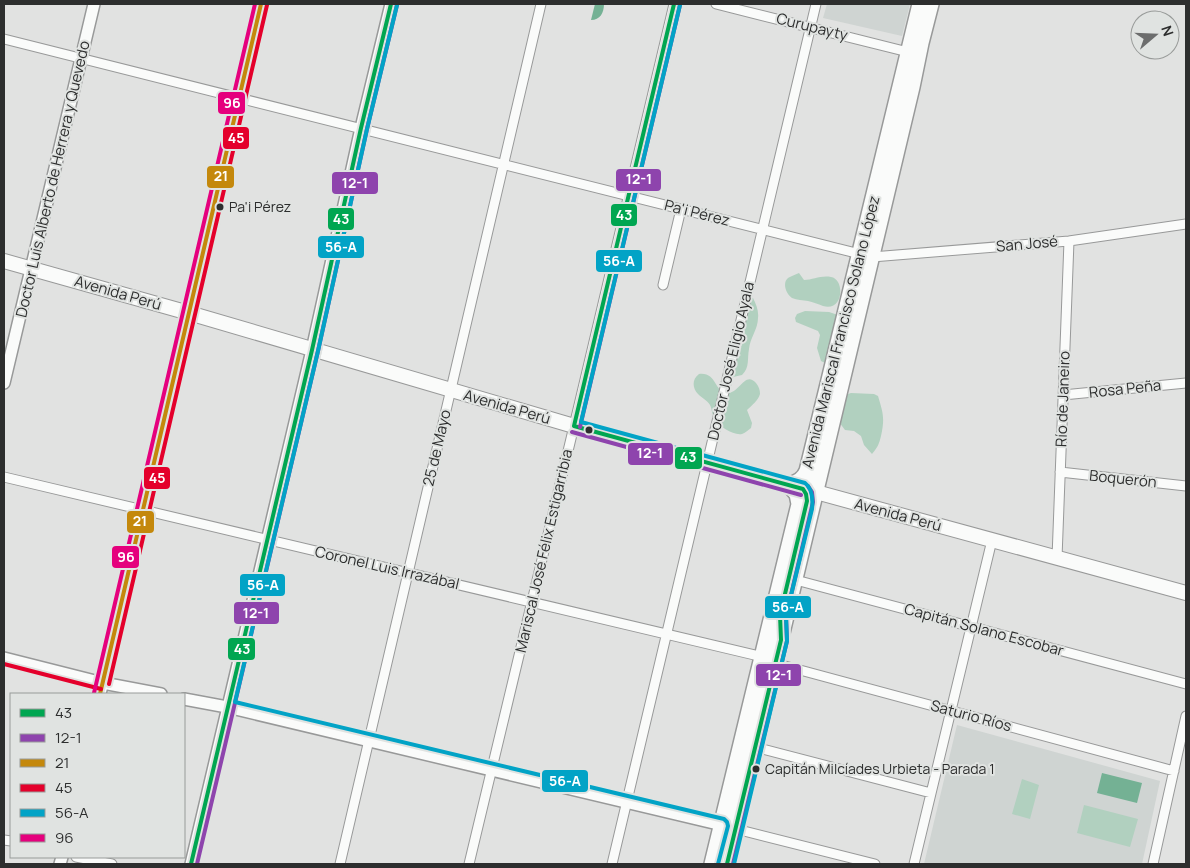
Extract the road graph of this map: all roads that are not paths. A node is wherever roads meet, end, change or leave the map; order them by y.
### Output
1 (94, 4) edge
2 (261, 4) edge
3 (391, 4) edge
4 (542, 4) edge
5 (674, 4) edge
6 (716, 4) edge
7 (816, 4) edge
8 (920, 4) edge
9 (932, 4) edge
10 (810, 27) junction
11 (4, 39) edge
12 (908, 52) junction
13 (82, 58) junction
14 (239, 98) junction
15 (361, 128) junction
16 (504, 164) junction
17 (628, 196) junction
18 (681, 209) junction
19 (1186, 224) edge
20 (762, 230) junction
21 (1069, 241) junction
22 (866, 255) junction
23 (4, 261) edge
24 (31, 268) junction
25 (663, 285) dead end
26 (189, 313) junction
27 (312, 350) junction
28 (831, 372) junction
29 (4, 383) edge
30 (1186, 383) edge
31 (450, 390) junction
32 (1063, 395) junction
33 (574, 426) junction
34 (707, 463) junction
35 (1060, 472) junction
36 (814, 473) junction
37 (4, 477) edge
38 (1186, 486) edge
39 (809, 495) junction
40 (143, 510) junction
41 (267, 539) junction
42 (992, 540) junction
43 (1057, 558) junction
44 (408, 573) junction
45 (789, 578) junction
46 (1186, 593) edge
47 (532, 602) junction
48 (971, 627) junction
49 (666, 634) junction
50 (4, 658) edge
51 (769, 660) junction
52 (1186, 684) edge
53 (102, 689) edge
54 (149, 693) edge
55 (185, 699) edge
56 (227, 707) junction
57 (951, 711) junction
58 (1186, 716) edge
59 (369, 741) junction
60 (755, 747) junction
61 (492, 770) junction
62 (1174, 772) junction
63 (745, 790) junction
64 (931, 793) junction
65 (627, 802) junction
66 (729, 827) junction
67 (81, 858) edge
68 (112, 864) edge
69 (191, 864) edge
70 (340, 864) edge
71 (469, 864) edge
72 (612, 864) edge
73 (712, 864) edge
74 (728, 864) edge
75 (875, 864) edge
76 (914, 864) edge
77 (1153, 864) edge

1 - 13 street, Doctor Luis Alberto de Herrera y Quevedo
2 - 14 street
3 - 15 street
4 - 16 street, 25 de Mayo
5 - 17 street, Mariscal José Félix Estigarribia
6 - 10 street, Curupayty
7 - 10 street, Doctor José Eligio Ayala
8 - 12 highway, Avenida Mariscal Francisco Solano López
9 - 22 highway, Avenida Mariscal Francisco Solano López
10 - 12 street, Curupayty
10 - 20 street, Doctor José Eligio Ayala
11 - 13 street, Pa'i Pérez
12 - 22 highway, Avenida Mariscal Francisco Solano López
13 - 14 street, Pa'i Pérez
13 - 24 street, Doctor Luis Alberto de Herrera y Quevedo
14 - 15 street, Pa'i Pérez
14 - 26 street
15 - 16 street, Pa'i Pérez
15 - 27 street
16 - 17 street, Pa'i Pérez
16 - 31 street, 25 de Mayo
17 - 18 street, Pa'i Pérez
17 - 33 street, Mariscal José Félix Estigarribia
18 - 20 street, Pa'i Pérez
18 - 25 street
19 - 21 street, San José
20 - 22 street, Pa'i Pérez
20 - 34 street, Doctor José Eligio Ayala
21 - 22 street, San José
21 - 32 street, Río de Janeiro
22 - 28 highway, Avenida Mariscal Francisco Solano López
22 - 36 highway, Avenida Mariscal Francisco Solano López
23 - 24 main road, Avenida Perú
24 - 26 main road, Avenida Perú
24 - 29 street, Doctor Luis Alberto de Herrera y Quevedo
26 - 27 main road, Avenida Perú
26 - 40 street
27 - 31 main road, Avenida Perú
27 - 41 street
28 - 36 highway, Avenida Mariscal Francisco Solano López
28 - 39 highway
30 - 32 street, Rosa Peña
31 - 33 main road, Avenida Perú
31 - 44 street, 25 de Mayo
32 - 35 street, Río de Janeiro
33 - 34 main road, Avenida Perú
33 - 47 street, Mariscal José Félix Estigarribia
34 - 39 main road, Avenida Perú
34 - 49 street, Doctor José Eligio Ayala
35 - 38 street, Boquerón
35 - 43 street, Río de Janeiro
36 - 39 highway, Avenida Mariscal Francisco Solano López
36 - 39 highway
37 - 40 street, Coronel Luis Irrazábal
39 - 42 main road, Avenida Perú
39 - 45 highway
40 - 41 street, Coronel Luis Irrazábal
40 - 53 street
41 - 44 street, Coronel Luis Irrazábal
41 - 56 street
42 - 43 main road, Avenida Perú
42 - 48 street
43 - 46 main road, Avenida Perú
44 - 47 street, Coronel Luis Irrazábal
44 - 59 street, 25 de Mayo
45 - 48 street, Capitán Solano Escobar
45 - 51 highway
45 - 51 highway
47 - 49 street, Coronel Luis Irrazábal
47 - 61 street, Mariscal José Félix Estigarribia
48 - 52 street, Capitán Solano Escobar
48 - 57 street
49 - 51 street, Coronel Luis Irrazábal
49 - 65 street, Doctor José Eligio Ayala
50 - 53 street
51 - 57 street, Saturio Ríos
51 - 60 highway
51 - 63 highway
51 - 66 highway
53 - 54 street
55 - 56 street
56 - 59 street
56 - 69 street
57 - 62 street, Saturio Ríos
57 - 64 street
58 - 62 street
59 - 61 street
59 - 70 street, 25 de Mayo
60 - 63 highway
60 - 64 street
61 - 65 street
61 - 71 street, Mariscal José Félix Estigarribia
62 - 77 street
63 - 66 highway
64 - 76 street
65 - 66 street
65 - 72 street, Doctor José Eligio Ayala
66 - 73 highway
66 - 74 highway
66 - 75 street
67 - 68 street

